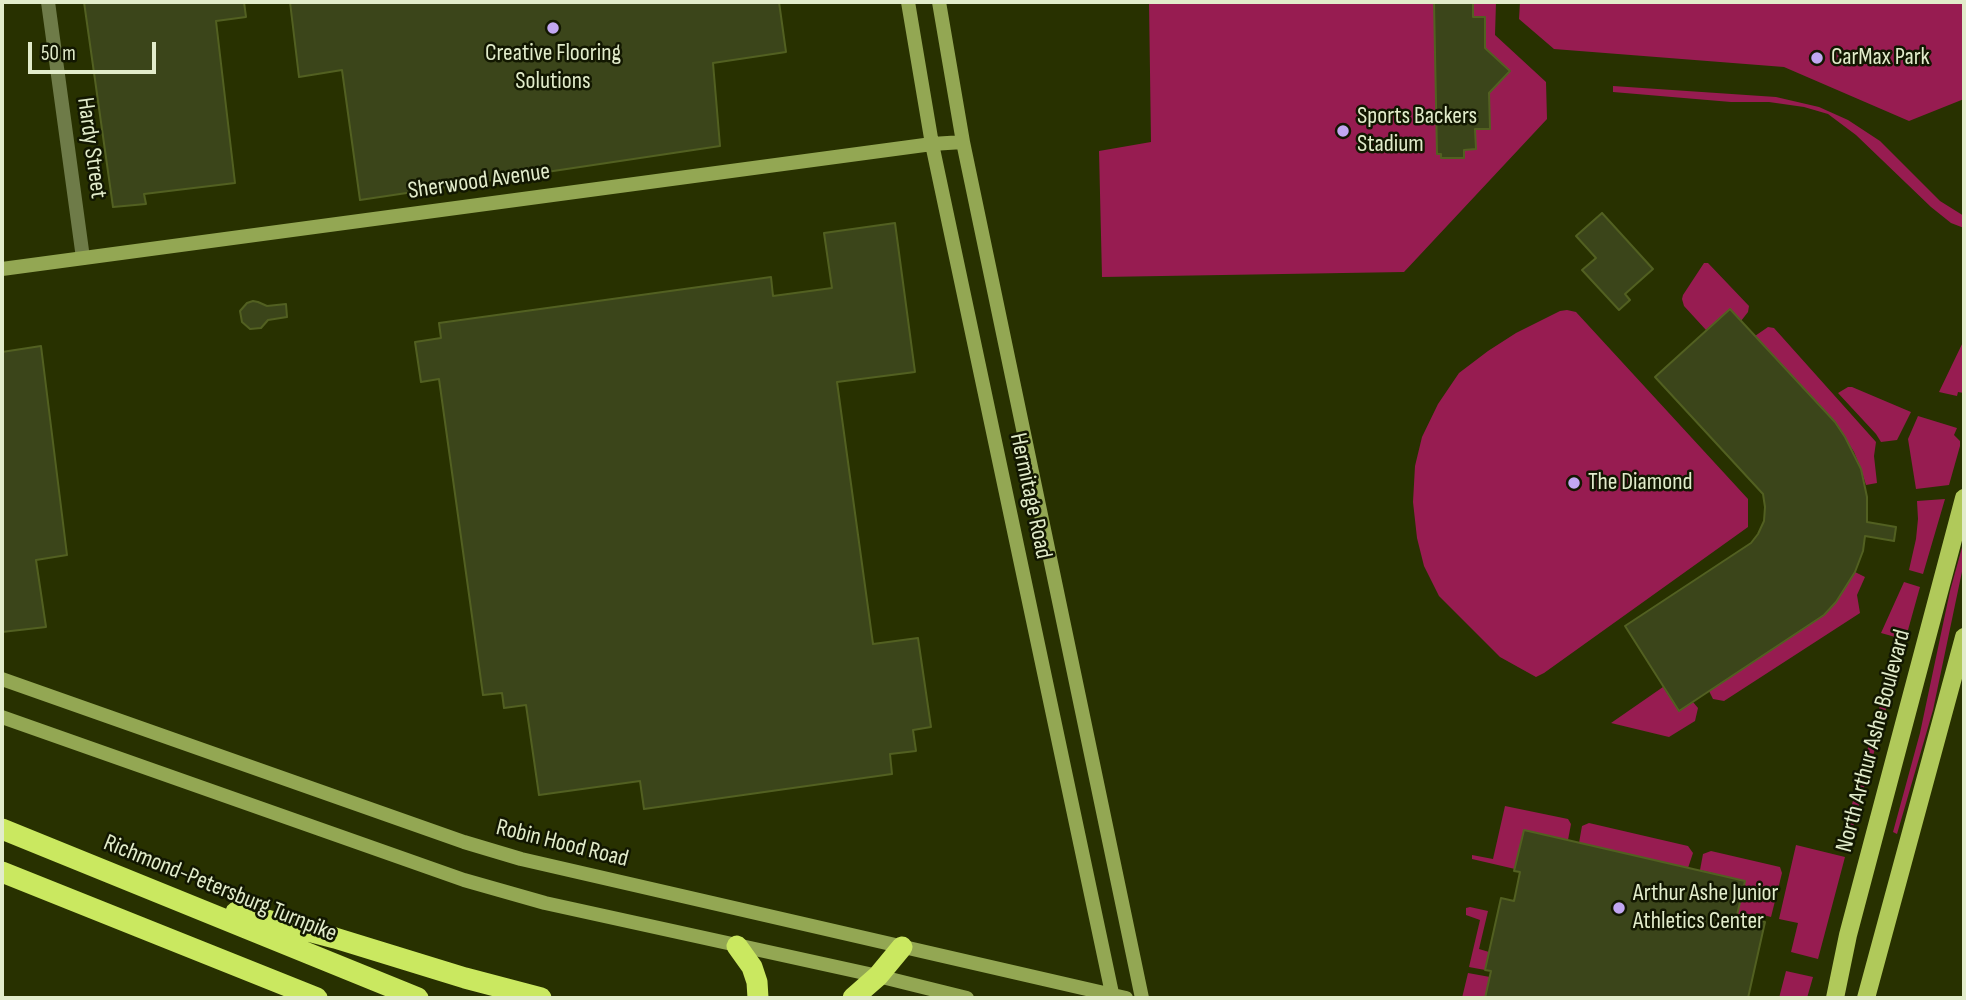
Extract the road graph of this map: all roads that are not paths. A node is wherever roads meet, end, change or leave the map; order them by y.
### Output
1 (48, 2) edge
2 (908, 2) edge
3 (939, 2) edge
4 (963, 142) junction
5 (932, 144) junction
6 (83, 258) junction
7 (2, 269) edge
8 (1964, 498) edge
9 (1964, 637) edge
10 (2, 679) edge
11 (2, 717) edge
12 (2, 829) edge
13 (2, 872) edge
14 (159, 892) junction
15 (737, 946) junction
16 (902, 947) junction
17 (878, 976) junction
18 (1117, 997) edge
19 (317, 998) edge
20 (418, 998) edge
21 (541, 998) edge
22 (758, 998) edge
23 (853, 998) edge
24 (967, 998) edge
25 (1142, 998) edge
26 (1835, 998) edge
27 (1866, 998) edge

1 - 6 street, Hardy Street
2 - 5 street, Hermitage Road
3 - 4 street, Hermitage Road
4 - 5 street, Sherwood Avenue
4 - 25 street, Hermitage Road
5 - 6 street, Sherwood Avenue
5 - 18 street, Hermitage Road
6 - 7 street, Sherwood Avenue
8 - 26 main road, North Arthur Ashe Boulevard
9 - 27 main road
10 - 16 street, Robin Hood Road
11 - 15 street
12 - 14 highway, Richmond-Petersburg Turnpike
13 - 19 highway
14 - 20 highway, Richmond-Petersburg Turnpike
14 - 21 highway
15 - 17 street
15 - 22 highway
16 - 17 highway
16 - 18 street, Robin Hood Road
17 - 23 highway
17 - 24 street

